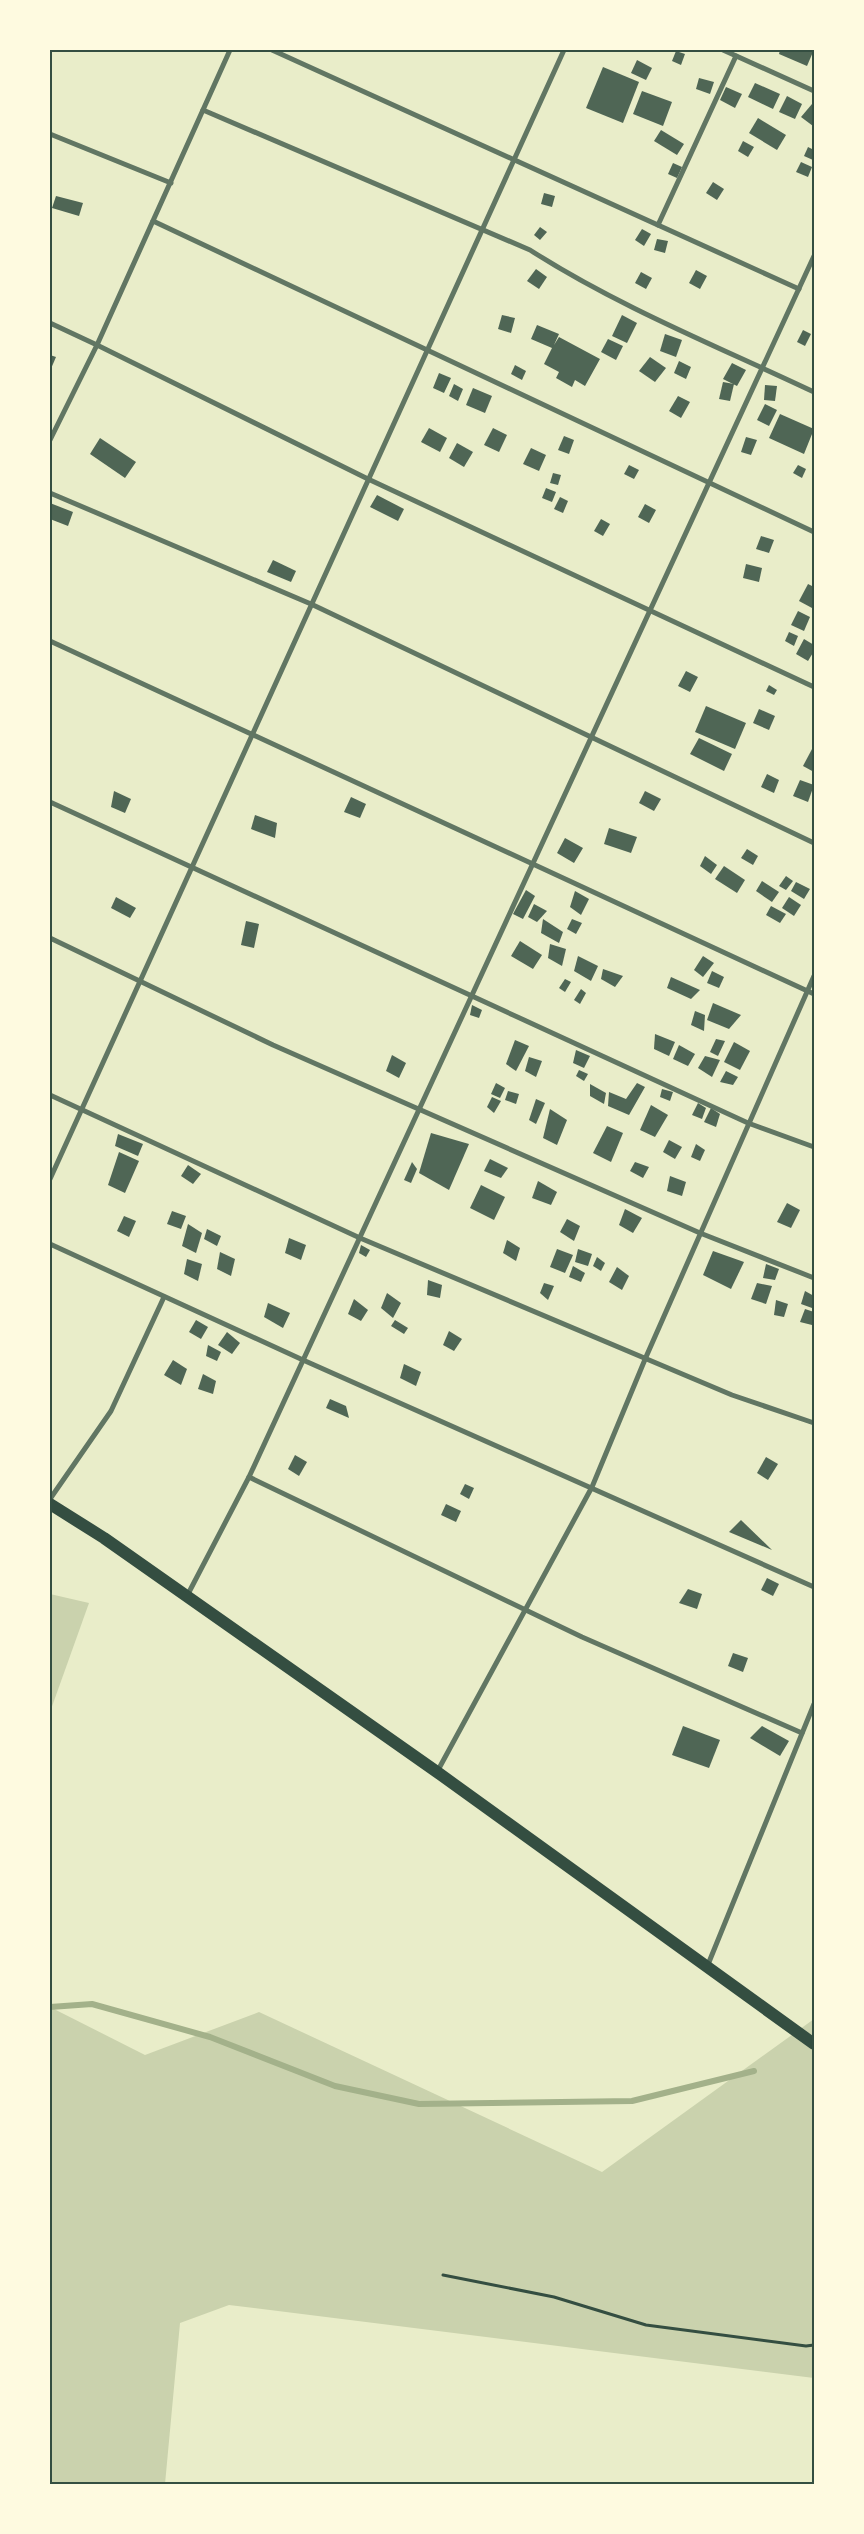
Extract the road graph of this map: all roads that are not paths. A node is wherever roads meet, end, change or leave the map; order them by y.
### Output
1 (230, 50) edge
2 (272, 50) edge
3 (564, 50) edge
4 (722, 50) edge
5 (736, 56) junction
6 (814, 92) edge
7 (203, 110) junction
8 (50, 134) edge
9 (514, 160) junction
10 (171, 183) junction
11 (153, 221) junction
12 (658, 225) junction
13 (483, 229) junction
14 (814, 256) edge
15 (799, 289) junction
16 (50, 324) edge
17 (98, 345) junction
18 (427, 350) junction
19 (762, 368) junction
20 (814, 392) edge
21 (50, 440) edge
22 (368, 479) junction
23 (709, 482) junction
24 (50, 493) edge
25 (814, 532) edge
26 (311, 604) junction
27 (650, 610) junction
28 (50, 641) edge
29 (814, 687) edge
30 (252, 734) junction
31 (591, 737) junction
32 (50, 802) edge
33 (814, 843) edge
34 (532, 864) junction
35 (192, 866) junction
36 (50, 938) edge
37 (814, 976) edge
38 (140, 980) junction
39 (807, 990) junction
40 (814, 994) edge
41 (472, 995) junction
42 (50, 1095) edge
43 (419, 1109) junction
44 (81, 1110) junction
45 (748, 1123) junction
46 (814, 1147) edge
47 (50, 1179) edge
48 (700, 1233) junction
49 (360, 1238) junction
50 (50, 1244) edge
51 (814, 1278) edge
52 (164, 1297) junction
53 (646, 1357) junction
54 (303, 1360) junction
55 (814, 1423) edge
56 (249, 1477) junction
57 (592, 1487) junction
58 (50, 1499) edge
59 (50, 1504) edge
60 (814, 1587) edge
61 (187, 1597) junction
62 (527, 1609) junction
63 (814, 1704) edge
64 (802, 1733) junction
65 (437, 1772) junction
66 (706, 1968) junction
67 (814, 2044) edge

1 - 7 street
2 - 9 street
3 - 9 street
4 - 5 street
5 - 6 street
5 - 12 street
7 - 10 street
7 - 13 street
8 - 10 street
9 - 12 street
9 - 13 street
10 - 11 street
11 - 17 street
11 - 18 street
12 - 15 street
13 - 18 street
13 - 19 street
14 - 15 street
15 - 19 street
16 - 17 street
17 - 21 street
17 - 22 street
18 - 22 street
18 - 23 street
19 - 20 street
19 - 23 street
22 - 26 street
22 - 27 street
23 - 25 street
23 - 27 street
24 - 26 street
26 - 30 street
26 - 31 street
27 - 29 street
27 - 31 street
28 - 30 street
30 - 34 street
30 - 35 street
31 - 33 street
31 - 34 street
32 - 35 street
34 - 39 street
34 - 41 street
35 - 38 street
35 - 41 street
36 - 38 street
37 - 39 street
38 - 43 street
38 - 44 street
39 - 40 street
39 - 45 street
41 - 43 street
41 - 45 street
42 - 44 street
43 - 48 street
43 - 49 street
44 - 47 street
44 - 49 street
45 - 46 street
45 - 48 street
48 - 51 street
48 - 53 street
49 - 53 street
49 - 54 street
50 - 52 street
52 - 54 street
52 - 58 street
53 - 55 street
53 - 57 street
54 - 56 street
54 - 57 street
56 - 61 street
56 - 62 street
57 - 60 street
57 - 62 street
59 - 61 main road
61 - 65 main road
62 - 64 street
62 - 65 street
63 - 64 street
64 - 66 street
65 - 66 main road
66 - 67 main road

